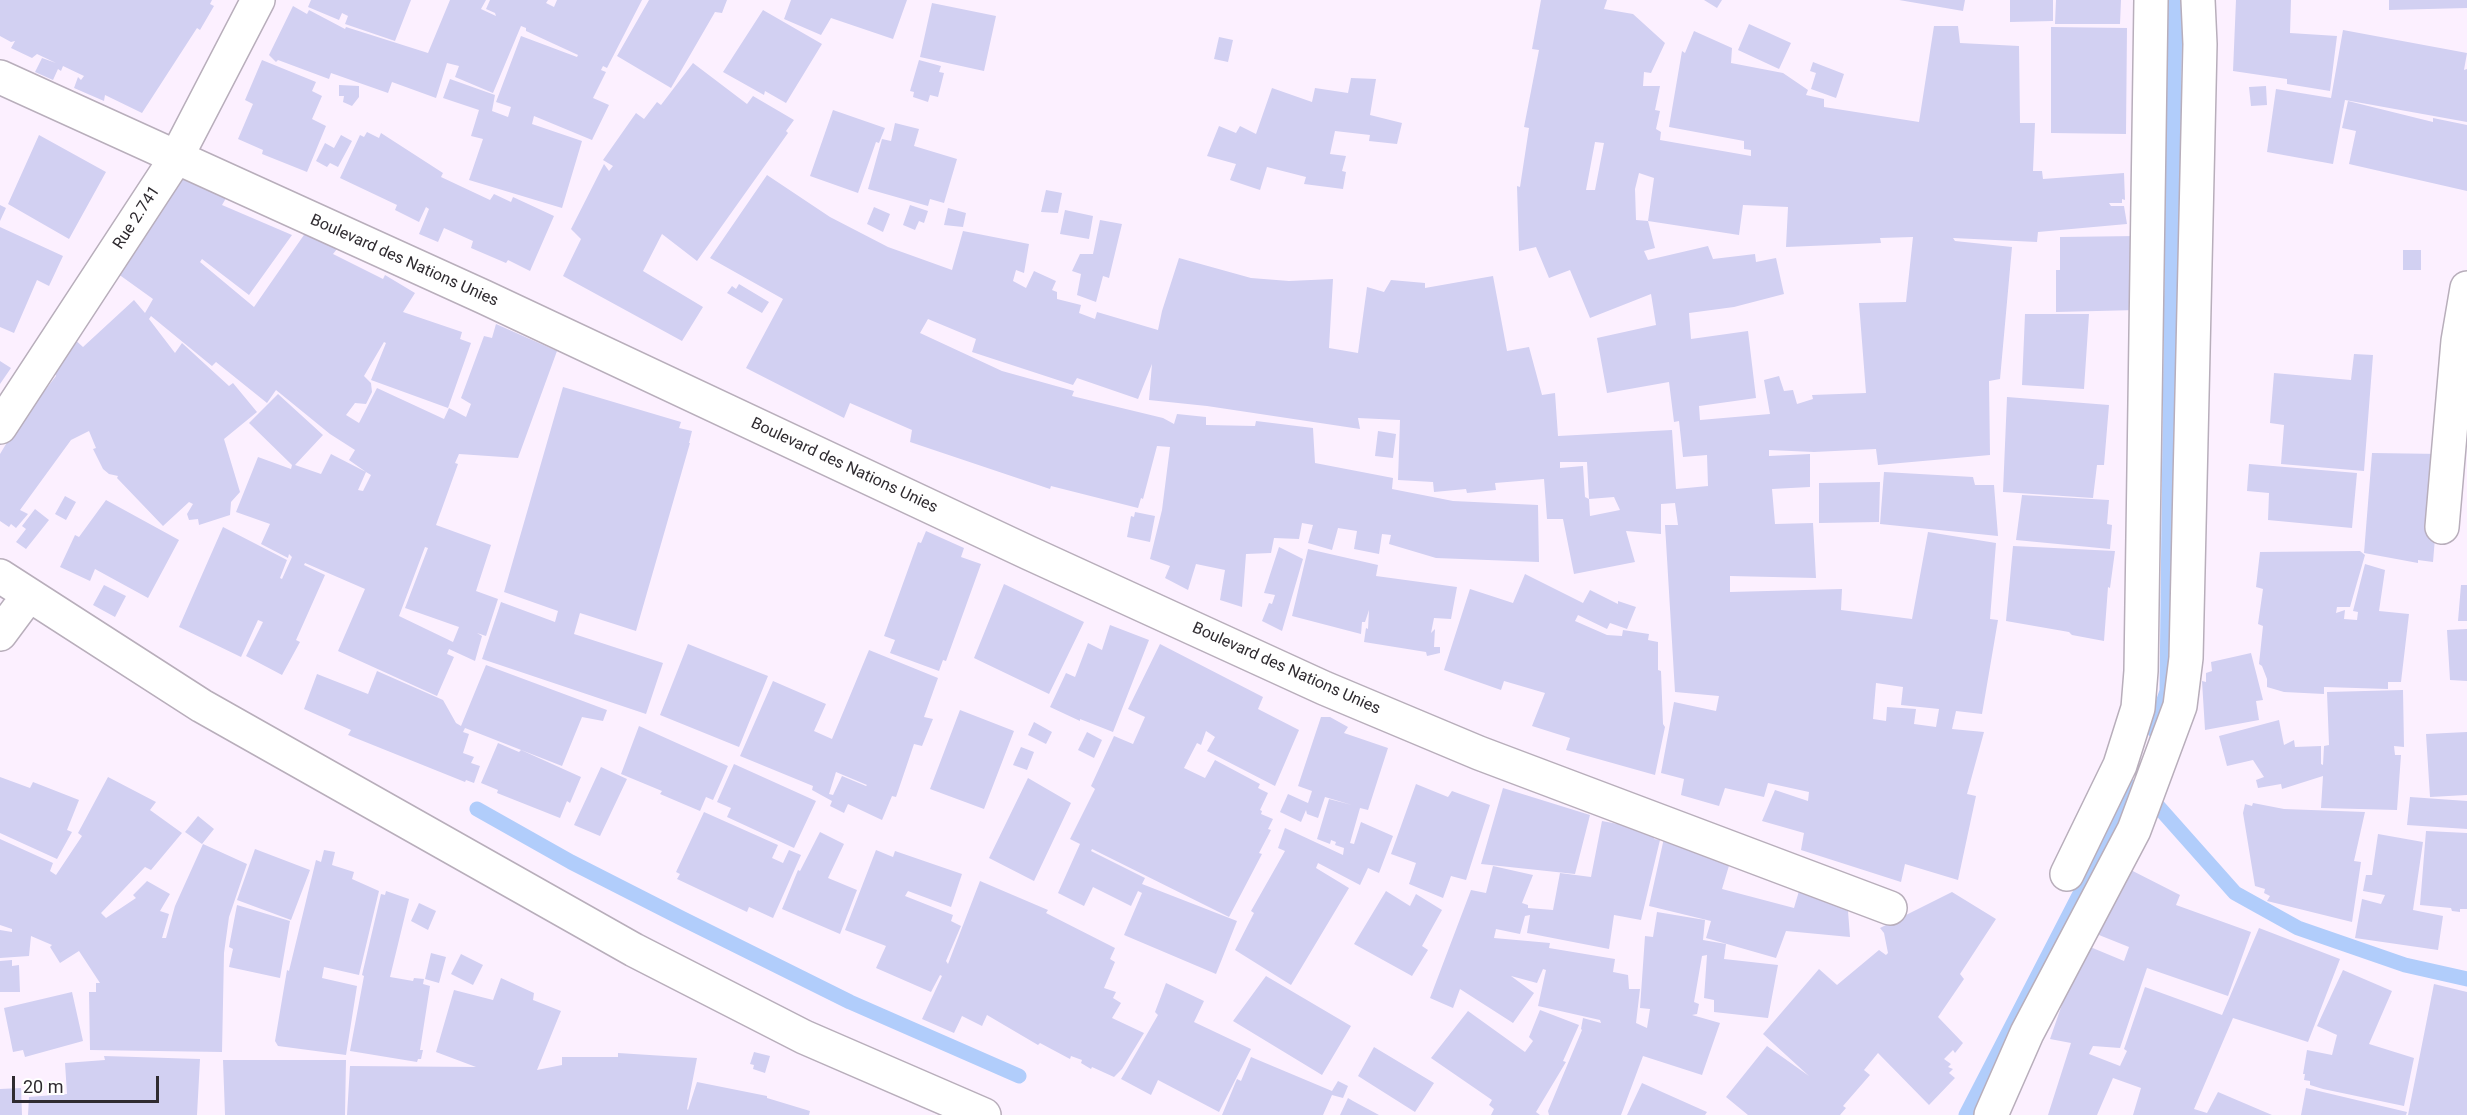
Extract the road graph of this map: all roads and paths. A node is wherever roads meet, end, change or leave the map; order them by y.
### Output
1 (258, 0) edge
2 (2151, 0) edge
3 (2198, 0) edge
4 (0, 77) edge
5 (176, 158) junction
6 (2467, 288) edge
7 (0, 427) edge
8 (2442, 527) dead end
9 (0, 576) edge
10 (29, 595) junction
11 (0, 634) edge
12 (2067, 874) dead end
13 (1890, 908) dead end
14 (984, 1115) edge
15 (1991, 1115) edge

1 - 5 street, Rue 2.741
2 - 12 street
3 - 15 street
4 - 5 street, Boulevard des Nations Unies
5 - 7 street, Rue 2.741
5 - 13 street, Boulevard des Nations Unies
6 - 8 street
9 - 10 street
10 - 11 street
10 - 14 street

